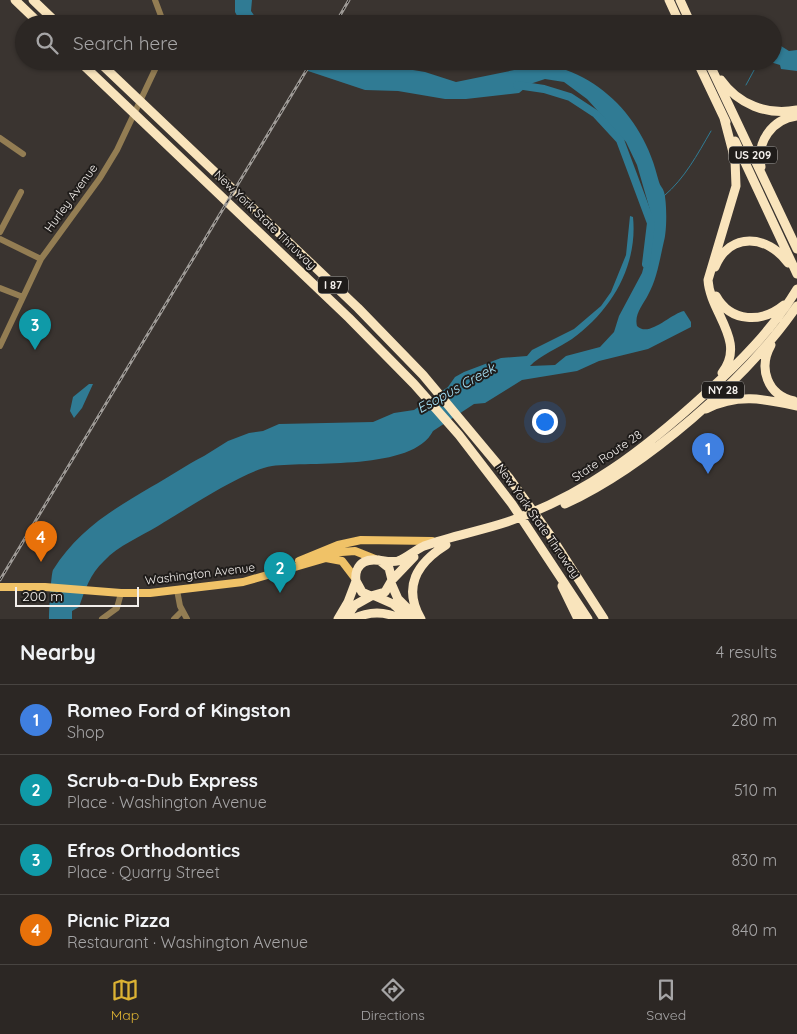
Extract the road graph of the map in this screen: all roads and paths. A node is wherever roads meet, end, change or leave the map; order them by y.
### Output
1 (15, 0) edge
2 (33, 0) edge
3 (154, 0) edge
4 (668, 0) edge
5 (680, 0) edge
6 (31, 15) edge
7 (49, 15) edge
8 (160, 15) edge
9 (676, 15) edge
10 (687, 15) edge
11 (88, 70) edge
12 (107, 70) edge
13 (154, 70) edge
14 (701, 70) edge
15 (712, 70) edge
16 (714, 70) edge
17 (797, 110) edge
18 (797, 116) edge
19 (724, 118) junction
20 (0, 138) edge
21 (23, 154) dead end
22 (21, 192) dead end
23 (772, 195) junction
24 (0, 232) edge
25 (0, 239) edge
26 (797, 249) edge
27 (41, 259) junction
28 (797, 274) edge
29 (0, 288) edge
30 (795, 292) edge
31 (23, 298) junction
32 (797, 306) edge
33 (784, 325) junction
34 (3, 334) edge
35 (0, 346) edge
36 (698, 401) junction
37 (797, 401) edge
38 (797, 406) edge
39 (692, 416) junction
40 (552, 507) junction
41 (539, 542) junction
42 (442, 543) junction
43 (377, 559) junction
44 (299, 561) junction
45 (282, 570) junction
46 (356, 580) junction
47 (392, 582) junction
48 (0, 587) edge
49 (177, 590) junction
50 (120, 593) junction
51 (373, 596) junction
52 (182, 611) junction
53 (102, 619) edge
54 (174, 619) edge
55 (187, 619) edge
56 (338, 619) edge
57 (345, 619) edge
58 (353, 619) edge
59 (401, 619) edge
60 (410, 619) edge
61 (420, 619) edge
62 (578, 619) edge
63 (588, 619) edge
64 (604, 619) edge

1 - 6 highway
2 - 7 highway
3 - 8 street
4 - 9 highway
5 - 10 highway
11 - 41 highway, New York State Thruway / I 87
12 - 64 highway, New York State Thruway / I 87
13 - 27 street, Hurley Avenue
14 - 19 highway, US 209
15 - 23 highway, US 209
16 - 17 highway
18 - 23 highway
19 - 28 highway, US 209
19 - 36 highway
20 - 21 street
22 - 24 street
23 - 26 highway, US 209
25 - 27 street
27 - 31 street, Hurley Avenue
28 - 30 highway
29 - 31 street
30 - 36 highway, State Route 28 / NY 28
31 - 34 street, Hurley Avenue
32 - 33 highway, State Route 28 / NY 28
33 - 37 highway
33 - 39 highway, State Route 28 / NY 28
34 - 35 street, Hurley Avenue
36 - 40 highway, State Route 28 / NY 28
38 - 39 highway
39 - 40 highway, State Route 28 / NY 28
40 - 42 highway, State Route 28 / NY 28
41 - 62 highway
41 - 63 highway, New York State Thruway / I 87
42 - 43 highway, State Route 28 / NY 28
42 - 44 main road
42 - 47 highway, State Route 28 / NY 28
42 - 61 highway
43 - 44 main road, Washington Avenue
43 - 46 highway
43 - 47 highway
44 - 45 main road, Washington Avenue
45 - 46 main road, Washington Avenue
45 - 49 main road, Washington Avenue
46 - 51 highway
46 - 56 highway
47 - 51 highway
47 - 61 highway
48 - 50 main road, Washington Avenue
49 - 50 main road, Washington Avenue
49 - 52 street
50 - 53 street
51 - 57 highway
51 - 60 highway
52 - 54 street
52 - 55 street
58 - 59 highway

